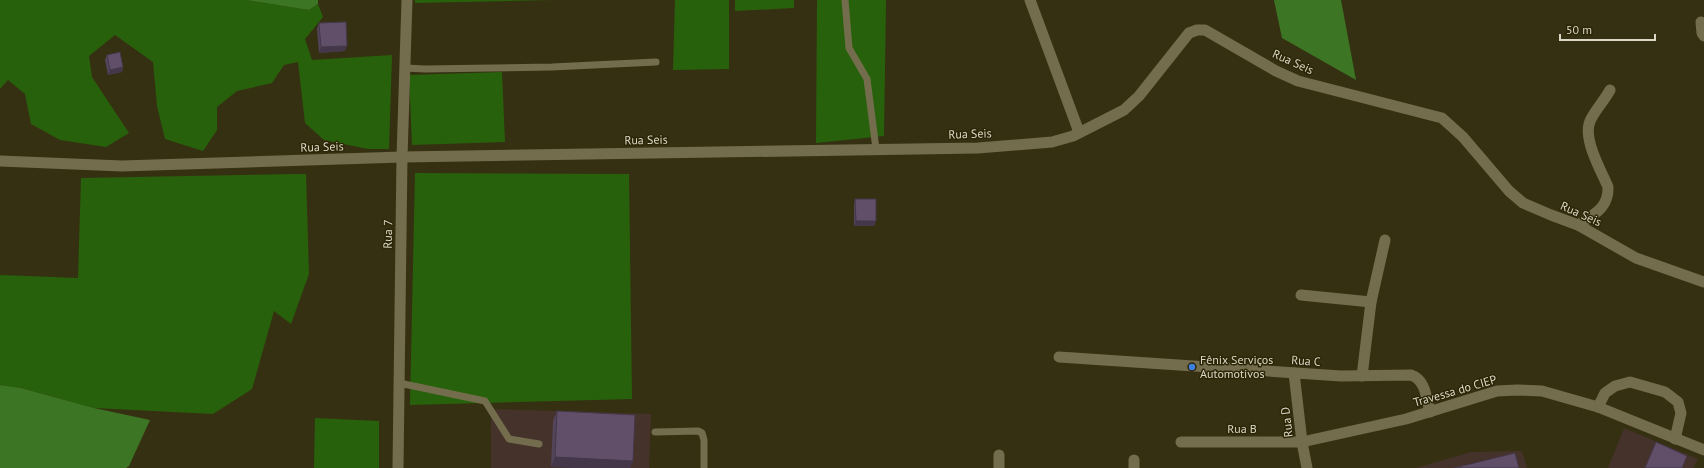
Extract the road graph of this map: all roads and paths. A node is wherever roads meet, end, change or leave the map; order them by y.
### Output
1 (407, 0) edge
2 (845, 0) edge
3 (1030, 0) edge
4 (1701, 22) dead end
5 (1704, 36) edge
6 (656, 62) dead end
7 (405, 68) junction
8 (1610, 90) dead end
9 (1079, 132) junction
10 (876, 149) junction
11 (402, 157) junction
12 (0, 161) edge
13 (1578, 225) junction
14 (1385, 240) dead end
15 (1704, 282) edge
16 (1301, 295) dead end
17 (1371, 302) junction
18 (1059, 357) dead end
19 (1294, 373) junction
20 (1362, 376) junction
21 (400, 383) junction
22 (1598, 407) junction
23 (1430, 412) junction
24 (655, 432) dead end
25 (1675, 439) junction
26 (1181, 442) dead end
27 (1302, 442) junction
28 (539, 444) dead end
29 (1704, 450) edge
30 (999, 456) dead end
31 (398, 468) edge
32 (704, 468) edge
33 (999, 468) edge
34 (1307, 468) edge

1 - 7 street, Rua 7
2 - 10 lane
3 - 9 street
4 - 5 street
6 - 7 lane
7 - 11 street, Rua 7
8 - 13 street
9 - 10 street, Rua Seis
9 - 13 street, Rua Seis
10 - 11 street, Rua Seis
11 - 12 street, Rua Seis
11 - 21 street, Rua 7
13 - 15 street, Rua Seis
14 - 17 street
16 - 17 street
17 - 20 street
18 - 19 street, Rua C
19 - 20 street, Rua C
19 - 27 street, Rua D
20 - 23 street, Rua C
21 - 28 lane
21 - 31 street, Rua 7
22 - 23 street, Travessa do CIEP
22 - 25 street, Travessa do CIEP
22 - 25 street
23 - 27 street, Travessa do CIEP
24 - 32 lane
25 - 29 street, Travessa do CIEP
26 - 27 street, Rua B
27 - 34 street, Rua D
30 - 33 street

